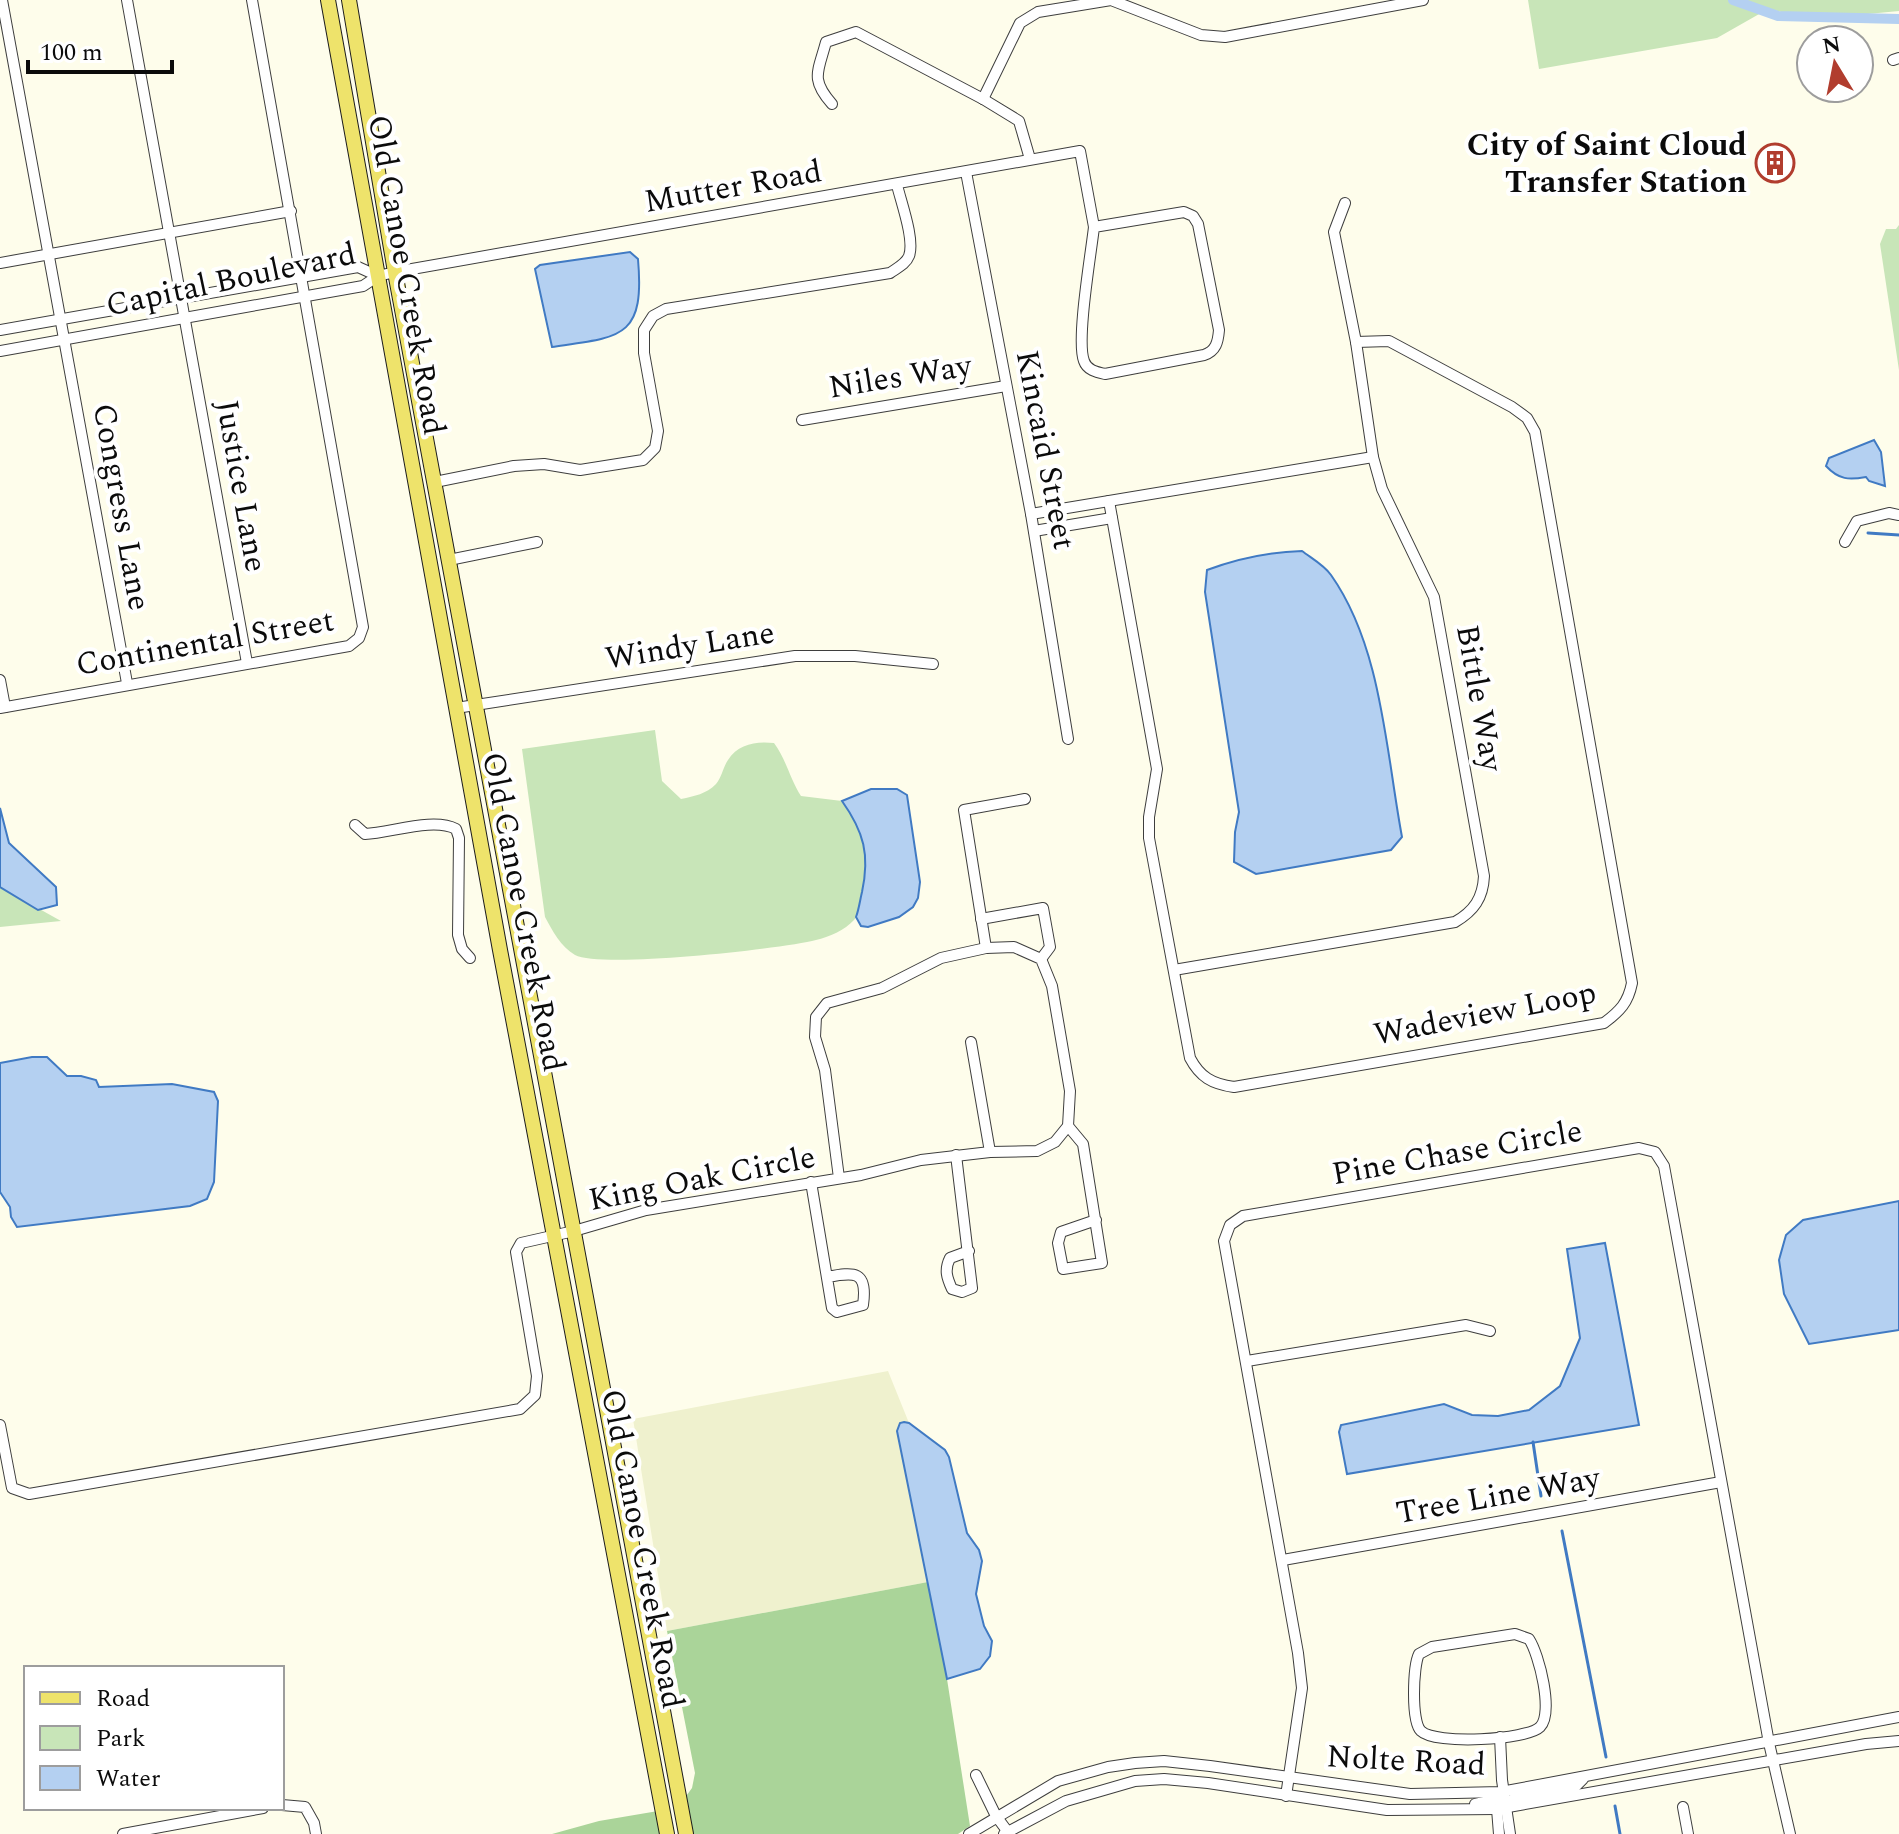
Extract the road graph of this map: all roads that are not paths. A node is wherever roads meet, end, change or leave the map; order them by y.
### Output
1 (2, 0) edge
2 (127, 0) edge
3 (252, 0) edge
4 (328, 0) edge
5 (349, 0) edge
6 (1423, 0) edge
7 (983, 99) junction
8 (832, 104) dead end
9 (1030, 159) junction
10 (966, 172) junction
11 (897, 185) junction
12 (1345, 203) dead end
13 (291, 211) junction
14 (1094, 227) junction
15 (168, 234) junction
16 (48, 254) junction
17 (0, 263) edge
18 (395, 272) junction
19 (378, 276) junction
20 (303, 277) junction
21 (306, 296) junction
22 (181, 299) junction
23 (184, 318) junction
24 (60, 319) junction
25 (0, 330) edge
26 (64, 340) junction
27 (1356, 342) junction
28 (0, 351) edge
29 (1006, 386) junction
30 (802, 420) dead end
31 (1373, 457) junction
32 (435, 482) junction
33 (1109, 501) junction
34 (1031, 514) junction
35 (1899, 515) edge
36 (1112, 518) junction
37 (1034, 531) junction
38 (537, 542) dead end
39 (1845, 542) dead end
40 (449, 560) junction
41 (247, 663) junction
42 (933, 664) dead end
43 (0, 680) edge
44 (127, 683) junction
45 (477, 705) junction
46 (2, 707) edge
47 (456, 708) junction
48 (1068, 739) dead end
49 (1025, 799) dead end
50 (355, 825) dead end
51 (981, 919) junction
52 (986, 948) junction
53 (470, 958) dead end
54 (1041, 959) junction
55 (1174, 970) junction
56 (971, 1042) dead end
57 (1068, 1126) junction
58 (990, 1152) junction
59 (956, 1155) junction
60 (839, 1178) junction
61 (811, 1182) junction
62 (1096, 1220) junction
63 (574, 1231) junction
64 (555, 1235) junction
65 (969, 1251) junction
66 (827, 1277) junction
67 (1490, 1331) dead end
68 (1247, 1361) junction
69 (610, 1424) junction
70 (0, 1425) edge
71 (591, 1427) junction
72 (1721, 1482) junction
73 (1283, 1560) junction
74 (1899, 1717) edge
75 (1496, 1738) junction
76 (1899, 1741) edge
77 (1769, 1743) junction
78 (1774, 1761) junction
79 (976, 1775) dead end
80 (1499, 1776) junction
81 (1290, 1778) junction
82 (1486, 1793) junction
83 (1286, 1796) junction
84 (284, 1805) edge
85 (1683, 1807) dead end
86 (1505, 1808) junction
87 (252, 1810) edge
88 (1422, 1811) junction
89 (996, 1816) junction
90 (1006, 1833) edge
91 (123, 1834) edge
92 (316, 1834) edge
93 (667, 1834) edge
94 (686, 1834) edge
95 (969, 1834) edge
96 (1499, 1834) edge
97 (1513, 1834) edge
98 (1688, 1834) edge
99 (1790, 1834) edge

1 - 16 street, Congress Lane
2 - 15 street, Justice Lane
3 - 13 street, Continental Street
4 - 19 main road, Old Canoe Creek Road
5 - 18 main road, Old Canoe Creek Road
6 - 7 street
7 - 8 street
7 - 9 street
9 - 10 street, Mutter Road
9 - 14 street, Mutter Road
10 - 11 street, Mutter Road
10 - 29 street, Kincaid Street
11 - 18 street, Mutter Road
11 - 32 street
12 - 27 street, Bittle Way
13 - 15 street
13 - 20 street, Continental Street
14 - 14 street
15 - 16 street
15 - 22 street, Justice Lane
16 - 17 street
16 - 24 street, Congress Lane
18 - 19 street, Mutter Road
18 - 32 main road, Old Canoe Creek Road
19 - 20 street, Capital Boulevard
19 - 21 street, Capital Boulevard
19 - 47 main road, Old Canoe Creek Road
20 - 21 street, Continental Street
20 - 22 street, Capital Boulevard
21 - 23 street, Capital Boulevard
21 - 41 street, Continental Street
22 - 23 street, Justice Lane
22 - 24 street, Capital Boulevard
23 - 26 street, Capital Boulevard
23 - 41 street, Justice Lane
24 - 25 street, Capital Boulevard
24 - 26 street, Congress Lane
26 - 28 street, Capital Boulevard
26 - 44 street, Congress Lane
27 - 31 street, Bittle Way
27 - 55 street, Wadeview Loop
29 - 30 street, Niles Way
29 - 34 street, Kincaid Street
31 - 33 street
31 - 55 street, Bittle Way
32 - 40 main road, Old Canoe Creek Road
33 - 34 street
33 - 36 street, Wadeview Loop
34 - 37 street, Kincaid Street
35 - 39 street
36 - 37 street
36 - 55 street, Wadeview Loop
37 - 48 street, Kincaid Street
38 - 40 street
40 - 45 main road, Old Canoe Creek Road
41 - 44 street, Continental Street
42 - 45 street, Windy Lane
43 - 46 street
44 - 46 street, Continental Street
45 - 47 street, Windy Lane
45 - 63 main road, Old Canoe Creek Road
47 - 64 main road, Old Canoe Creek Road
49 - 51 street
50 - 53 street
51 - 52 street
51 - 54 street
52 - 54 street, King Oak Circle
52 - 60 street, King Oak Circle
54 - 57 street
56 - 58 street
57 - 58 street, King Oak Circle
57 - 62 street
58 - 59 street, King Oak Circle
59 - 60 street, King Oak Circle
59 - 65 street
60 - 61 street, King Oak Circle
61 - 63 street, King Oak Circle
61 - 66 street
62 - 62 street
63 - 64 street, King Oak Circle
63 - 69 main road, Old Canoe Creek Road
64 - 70 street, King Oak Circle
64 - 71 main road, Old Canoe Creek Road
65 - 65 street
66 - 66 street
67 - 68 street
68 - 72 street, Pine Chase Circle
68 - 73 street, Pine Chase Circle
69 - 71 main road
69 - 94 main road, Old Canoe Creek Road
71 - 93 main road, Old Canoe Creek Road
72 - 73 street, Tree Line Way
72 - 77 street, Pine Chase Circle
73 - 81 street, Pine Chase Circle
74 - 77 street, Nolte Road
75 - 75 street
75 - 80 street
76 - 78 street, Nolte Road
77 - 78 street, Pine Chase Circle
77 - 86 street, Nolte Road
78 - 86 street, Nolte Road
78 - 99 street, Pine Chase Circle
79 - 89 street
80 - 82 street
80 - 86 street
81 - 82 street, Nolte Road
81 - 83 street, Pine Chase Circle
81 - 89 street, Nolte Road
82 - 86 street, Nolte Road
83 - 88 street, Nolte Road
83 - 90 street, Nolte Road
84 - 92 street
85 - 98 street
86 - 88 street, Nolte Road
86 - 88 street
86 - 96 street
86 - 97 street
87 - 91 street
89 - 90 street
89 - 95 street, Nolte Road

